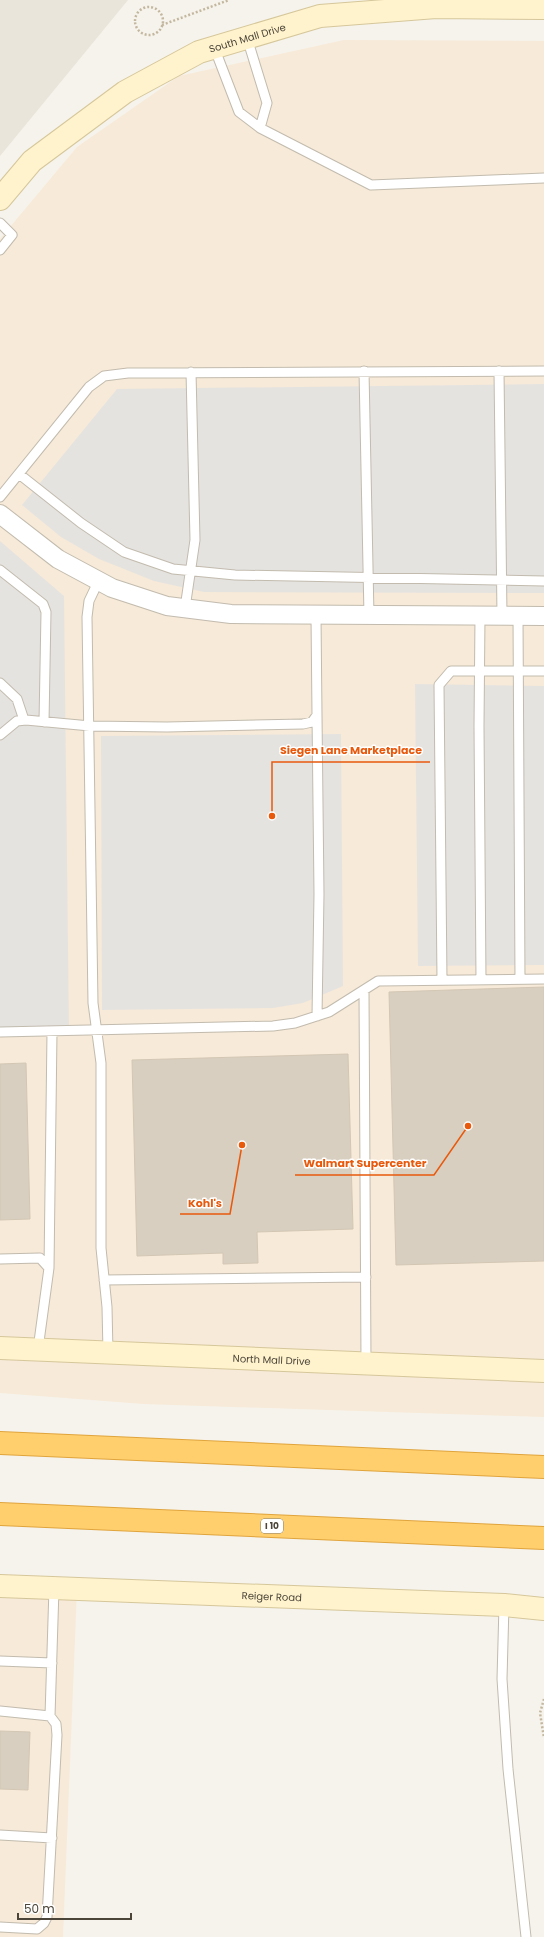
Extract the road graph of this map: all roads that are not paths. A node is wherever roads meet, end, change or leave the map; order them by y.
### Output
1 (544, 8) edge
2 (247, 38) junction
3 (214, 47) junction
4 (260, 128) junction
5 (544, 178) edge
6 (0, 199) edge
7 (0, 223) edge
8 (0, 250) edge
9 (544, 370) edge
10 (499, 371) junction
11 (191, 372) junction
12 (364, 372) junction
13 (19, 474) junction
14 (0, 497) edge
15 (0, 514) edge
16 (0, 570) edge
17 (190, 571) junction
18 (368, 576) junction
19 (99, 580) junction
20 (501, 580) junction
21 (544, 580) edge
22 (185, 608) junction
23 (316, 616) junction
24 (369, 616) junction
25 (480, 616) junction
26 (510, 616) junction
27 (544, 616) edge
28 (480, 671) junction
29 (520, 671) junction
30 (544, 671) edge
31 (0, 683) edge
32 (317, 715) junction
33 (24, 720) junction
34 (44, 722) junction
35 (90, 726) junction
36 (0, 735) edge
37 (520, 979) junction
38 (544, 979) edge
39 (442, 980) junction
40 (481, 980) junction
41 (364, 990) junction
42 (317, 1016) junction
43 (97, 1031) junction
44 (0, 1032) edge
45 (52, 1032) junction
46 (0, 1259) edge
47 (49, 1268) junction
48 (366, 1277) junction
49 (104, 1280) junction
50 (0, 1348) edge
51 (38, 1349) junction
52 (108, 1352) junction
53 (366, 1363) junction
54 (544, 1371) edge
55 (0, 1443) edge
56 (544, 1467) edge
57 (0, 1514) edge
58 (544, 1538) edge
59 (0, 1586) edge
60 (54, 1588) junction
61 (504, 1605) junction
62 (544, 1609) edge
63 (0, 1661) edge
64 (52, 1663) junction
65 (0, 1711) edge
66 (50, 1716) junction
67 (0, 1834) edge
68 (52, 1838) junction
69 (0, 1927) edge
70 (526, 1937) edge

1 - 2 street, South Mall Drive
2 - 3 street, South Mall Drive
2 - 4 lane
3 - 4 lane
3 - 6 street, South Mall Drive
4 - 5 lane
7 - 8 lane
9 - 10 lane
10 - 12 lane
10 - 20 lane
11 - 12 lane
11 - 13 lane
11 - 17 lane
12 - 18 lane
13 - 14 lane
13 - 17 lane
15 - 19 street
16 - 34 lane
17 - 18 lane
17 - 22 lane
18 - 20 lane
18 - 24 lane
19 - 22 street
19 - 35 lane
20 - 21 lane
20 - 26 lane
22 - 23 street
23 - 24 street
23 - 32 lane
24 - 25 street
25 - 26 street
25 - 28 lane
26 - 27 street
26 - 29 lane
28 - 29 lane
28 - 39 lane
28 - 40 lane
29 - 30 lane
29 - 37 lane
31 - 33 lane
32 - 35 lane
32 - 42 lane
33 - 34 lane
33 - 36 lane
34 - 35 lane
35 - 43 lane
37 - 38 lane
37 - 40 lane
39 - 40 lane
39 - 41 lane
41 - 42 lane
41 - 48 lane
42 - 43 lane
43 - 45 lane
43 - 49 lane
44 - 45 lane
45 - 47 lane
46 - 47 lane
47 - 51 lane
48 - 49 lane
48 - 53 lane
49 - 52 lane
50 - 51 street, North Mall Drive
51 - 52 street, North Mall Drive
52 - 53 street, North Mall Drive
53 - 54 street, North Mall Drive
55 - 56 highway
57 - 58 highway, I 10
59 - 60 street, Reiger Road
60 - 61 street, Reiger Road
60 - 64 lane
61 - 62 street, Reiger Road
61 - 70 lane
63 - 64 lane
64 - 66 lane
65 - 66 lane
66 - 68 lane
67 - 68 lane
68 - 69 lane

